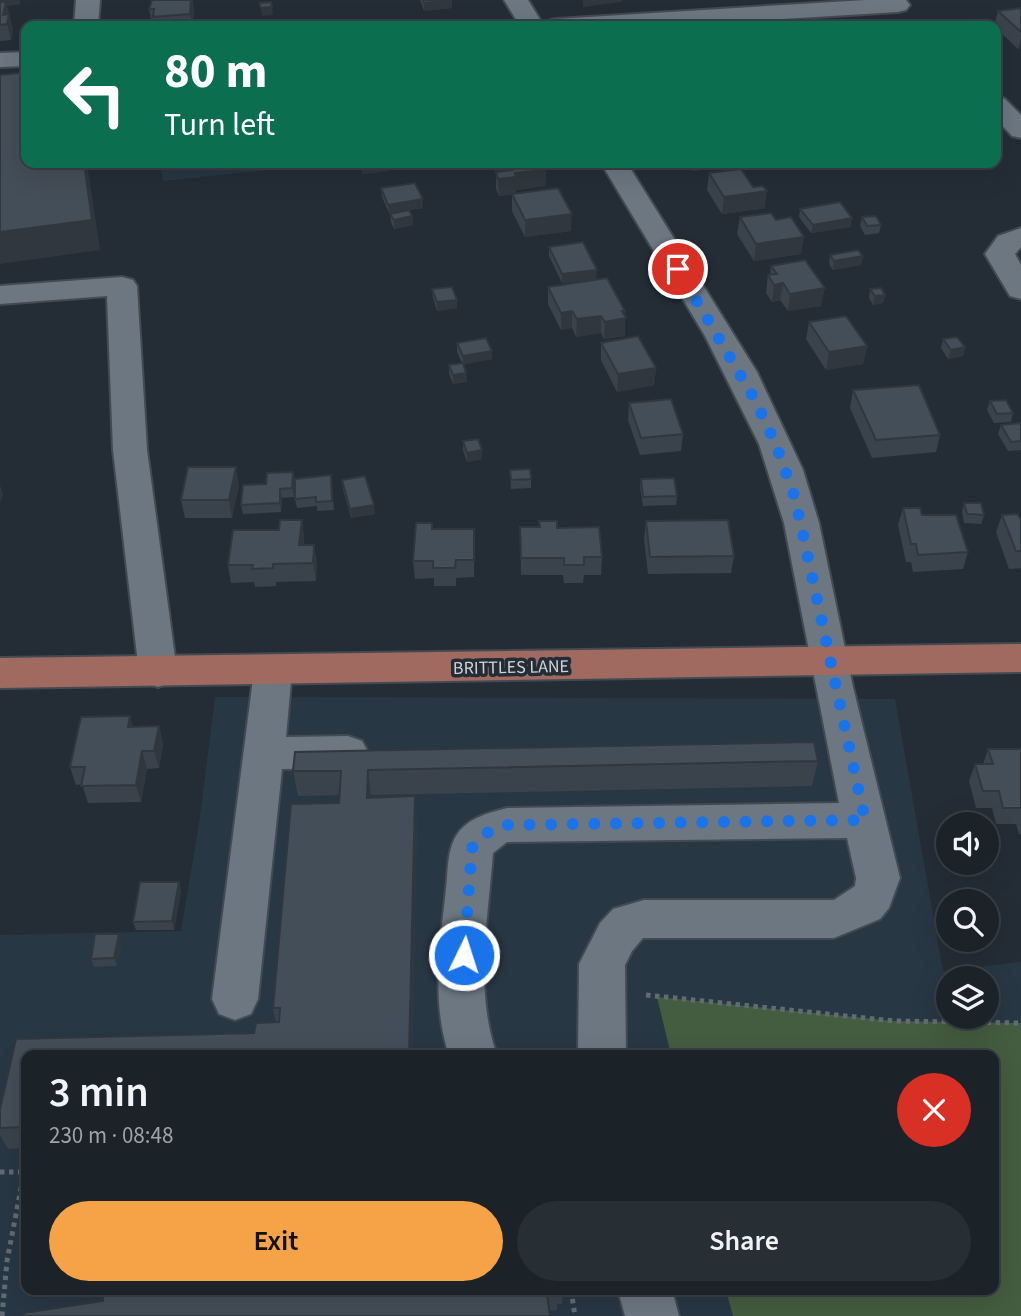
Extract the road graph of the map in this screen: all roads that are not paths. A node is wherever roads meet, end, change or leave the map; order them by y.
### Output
1 (88, 0) edge
2 (516, 0) edge
3 (901, 8) edge
4 (86, 21) edge
5 (529, 21) edge
6 (652, 21) edge
7 (21, 59) edge
8 (0, 60) edge
9 (1001, 109) edge
10 (1021, 130) edge
11 (617, 168) edge
12 (1021, 237) edge
13 (1021, 290) edge
14 (0, 295) edge
15 (1021, 658) edge
16 (828, 661) junction
17 (273, 671) junction
18 (158, 672) junction
19 (0, 674) edge
20 (848, 746) junction
21 (806, 747) edge
22 (388, 752) edge
23 (263, 753) junction
24 (865, 820) junction
25 (235, 999) dead end
26 (470, 1050) edge
27 (601, 1050) edge
28 (646, 1295) edge
29 (652, 1316) edge

1 - 4 street
2 - 5 street
3 - 6 street
7 - 8 street
9 - 10 street
11 - 16 street
12 - 13 street
14 - 18 street
15 - 16 main road, BRITTLES LANE
16 - 17 main road, BRITTLES LANE
16 - 20 street
17 - 18 main road, BRITTLES LANE
17 - 23 street
18 - 19 main road, BRITTLES LANE
20 - 21 street
20 - 24 street
22 - 23 street
23 - 25 street
24 - 26 street
24 - 27 street
28 - 29 street

